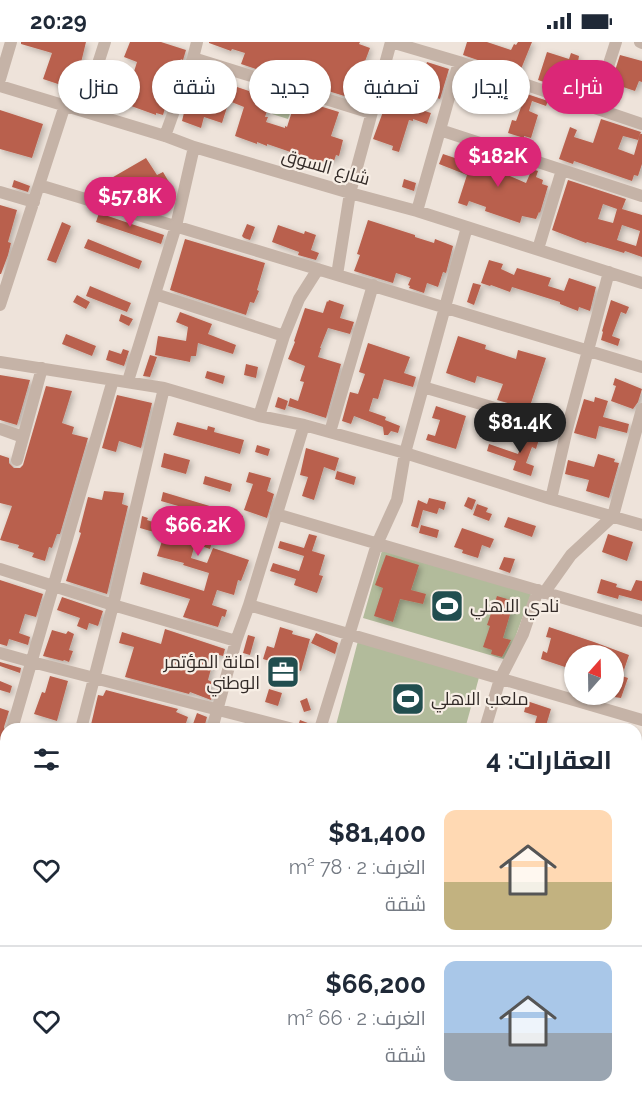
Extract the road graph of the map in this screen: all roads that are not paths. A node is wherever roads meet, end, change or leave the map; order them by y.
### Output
1 (11, 42) edge
2 (105, 42) edge
3 (197, 42) edge
4 (616, 42) edge
5 (193, 58) junction
6 (99, 60) edge
7 (386, 60) edge
8 (452, 60) edge
9 (610, 60) edge
10 (0, 79) edge
11 (0, 86) edge
12 (452, 87) edge
13 (58, 103) edge
14 (343, 104) edge
15 (62, 114) edge
16 (96, 114) edge
17 (371, 114) edge
18 (614, 114) edge
19 (642, 124) edge
20 (440, 130) junction
21 (165, 136) junction
22 (194, 147) junction
23 (562, 170) junction
24 (39, 185) junction
25 (0, 192) edge
26 (350, 193) junction
27 (642, 196) edge
28 (34, 202) junction
29 (417, 211) junction
30 (176, 226) junction
31 (467, 227) junction
32 (538, 249) junction
33 (318, 269) junction
34 (609, 272) junction
35 (337, 275) junction
36 (4, 278) edge
37 (642, 283) edge
38 (373, 285) junction
39 (155, 294) junction
40 (0, 305) edge
41 (445, 307) junction
42 (284, 336) junction
43 (588, 351) junction
44 (0, 362) edge
45 (642, 365) edge
46 (42, 368) junction
47 (113, 380) junction
48 (128, 381) junction
49 (423, 387) junction
50 (164, 388) junction
51 (642, 409) edge
52 (259, 416) junction
53 (304, 425) junction
54 (0, 429) edge
55 (567, 429) junction
56 (330, 432) junction
57 (23, 437) junction
58 (405, 453) junction
59 (17, 460) dead end
60 (550, 499) junction
61 (276, 514) junction
62 (614, 516) junction
63 (642, 525) edge
64 (377, 544) junction
65 (0, 569) edge
66 (54, 586) junction
67 (541, 591) junction
68 (112, 604) junction
69 (249, 605) junction
70 (642, 621) edge
71 (349, 635) junction
72 (236, 641) junction
73 (0, 653) edge
74 (32, 662) junction
75 (94, 677) junction
76 (500, 679) junction
77 (218, 710) junction
78 (642, 720) edge
79 (14, 723) edge
80 (82, 723) edge
81 (214, 723) edge
82 (269, 723) edge
83 (322, 723) edge
84 (487, 723) edge

1 - 10 street
2 - 6 street
3 - 5 street
4 - 9 street
5 - 14 street
5 - 21 street
7 - 8 street
11 - 13 street, شارع السوق
12 - 20 street
15 - 24 street
16 - 21 street, شارع السوق
17 - 26 street
18 - 19 street
20 - 23 street
20 - 29 street
21 - 22 street, شارع السوق
22 - 26 street, شارع السوق
22 - 30 street
23 - 27 street
23 - 32 street
24 - 28 street
24 - 30 street
25 - 28 street
26 - 29 street, شارع السوق
26 - 35 street
28 - 36 street
29 - 31 street, شارع السوق
30 - 33 street
30 - 39 street
31 - 32 street, شارع السوق
31 - 41 street
32 - 34 street, شارع السوق
33 - 35 street
33 - 42 street
34 - 37 street, شارع السوق
34 - 43 street
35 - 38 street
36 - 40 street
38 - 41 street
38 - 56 street
39 - 42 street
39 - 48 street
41 - 43 street
41 - 49 street
42 - 52 street
43 - 45 street
43 - 55 street
44 - 46 street
46 - 47 street
46 - 57 street
47 - 48 street
47 - 66 street
48 - 50 street
49 - 55 street
49 - 58 street
50 - 52 street
50 - 68 street
51 - 62 street
52 - 53 street
53 - 56 street
53 - 61 street
54 - 57 street
55 - 60 street
56 - 58 street
57 - 59 street
58 - 60 street
58 - 64 street
60 - 62 street
61 - 64 street
61 - 69 street
62 - 63 street
62 - 67 street
64 - 67 street
64 - 71 street
65 - 66 street
66 - 68 street
66 - 74 street
67 - 70 street
67 - 76 street
68 - 72 street
68 - 75 street
69 - 71 street
69 - 72 street
71 - 76 street
71 - 83 street
72 - 77 street
73 - 74 street
74 - 75 street
74 - 79 street
75 - 77 street
75 - 80 street
76 - 78 street
76 - 84 street
77 - 81 street
77 - 82 street

